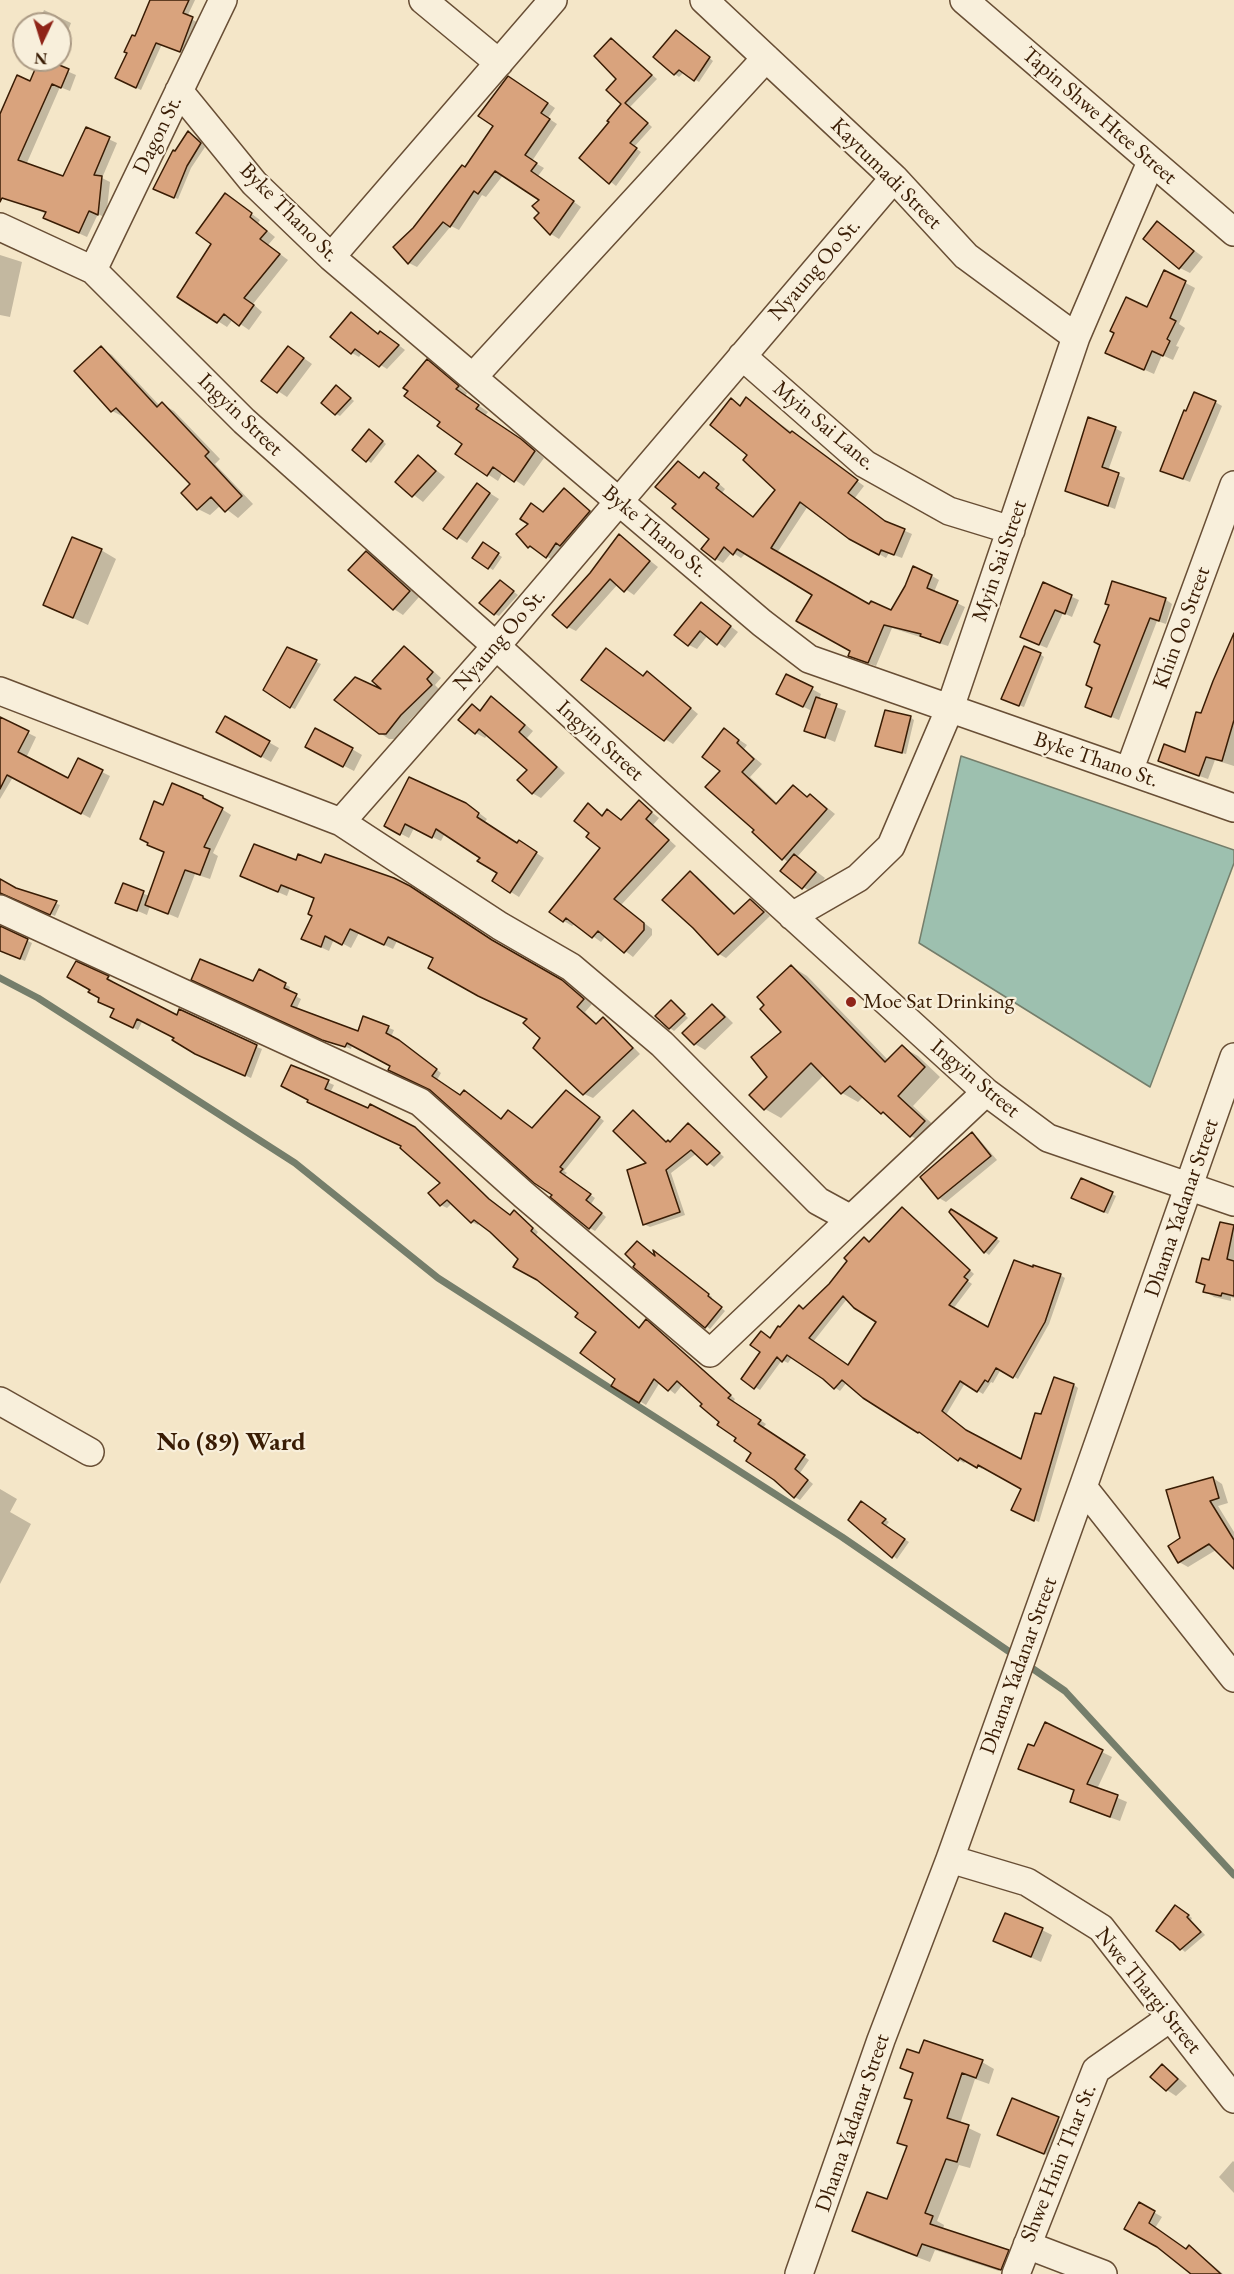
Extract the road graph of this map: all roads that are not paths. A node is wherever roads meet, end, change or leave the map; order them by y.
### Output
1 (224, 0) edge
2 (423, 0) edge
3 (553, 0) edge
4 (704, 0) edge
5 (964, 0) edge
6 (766, 58) junction
7 (499, 63) junction
8 (179, 91) junction
9 (1151, 162) junction
10 (894, 178) junction
11 (0, 227) edge
12 (1234, 232) edge
13 (331, 257) junction
14 (93, 270) junction
15 (1076, 337) junction
16 (742, 356) junction
17 (473, 377) junction
18 (1234, 485) edge
19 (618, 500) junction
20 (1011, 530) junction
21 (496, 646) junction
22 (0, 691) edge
23 (950, 708) junction
24 (1129, 771) junction
25 (1234, 808) edge
26 (341, 822) junction
27 (0, 909) edge
28 (792, 916) junction
29 (1234, 1056) edge
30 (986, 1092) junction
31 (1190, 1185) junction
32 (1234, 1202) edge
33 (851, 1219) junction
34 (0, 1401) edge
35 (90, 1452) dead end
36 (1083, 1487) junction
37 (1234, 1678) edge
38 (950, 1859) junction
39 (1170, 2018) junction
40 (1234, 2099) edge
41 (1027, 2245) junction
42 (799, 2274) edge
43 (1016, 2274) edge
44 (1103, 2274) edge

1 - 8 street, Dagon St.
2 - 7 street
3 - 7 street
4 - 6 street, Kaytumadi Street
5 - 9 street, Tapin Shwe Htee Street
6 - 10 street, Kaytumadi Street
6 - 17 street
7 - 13 street
8 - 13 street, Byke Thano St.
8 - 14 street, Dagon St.
9 - 12 street, Tapin Shwe Htee Street
9 - 15 street, Myin Sai Street
10 - 15 street, Kaytumadi Street
10 - 16 street, Nyaung Oo St.
11 - 14 street, Ingyin Street
13 - 17 street, Byke Thano St.
14 - 21 street, Ingyin Street
15 - 20 street, Myin Sai Street
16 - 19 street, Nyaung Oo St.
16 - 20 street, Myin Sai Lane.
17 - 19 street, Byke Thano St.
18 - 24 street, Khin Oo Street
19 - 21 street, Nyaung Oo St.
19 - 23 street, Byke Thano St.
20 - 23 street, Myin Sai Street
21 - 26 street, Nyaung Oo St.
21 - 28 street, Ingyin Street
22 - 26 street
23 - 24 street, Byke Thano St.
23 - 28 street, Myin Sai Street
24 - 25 street, Byke Thano St.
26 - 33 street
27 - 33 street
28 - 30 street, Ingyin Street
29 - 31 street, Dhama Yadanar Street
30 - 31 street, Ingyin Street
30 - 33 street
31 - 32 street, Ingyin Street
31 - 36 street, Dhama Yadanar Street
34 - 35 street
36 - 37 street
36 - 38 street, Dhama Yadanar Street
38 - 39 street, Nwe Thargi Street
38 - 42 street, Dhama Yadanar Street
39 - 40 street, Nwe Thargi Street
39 - 41 street, Shwe Hnin Thar St.
41 - 43 street, Shwe Hnin Thar St.
41 - 44 street

